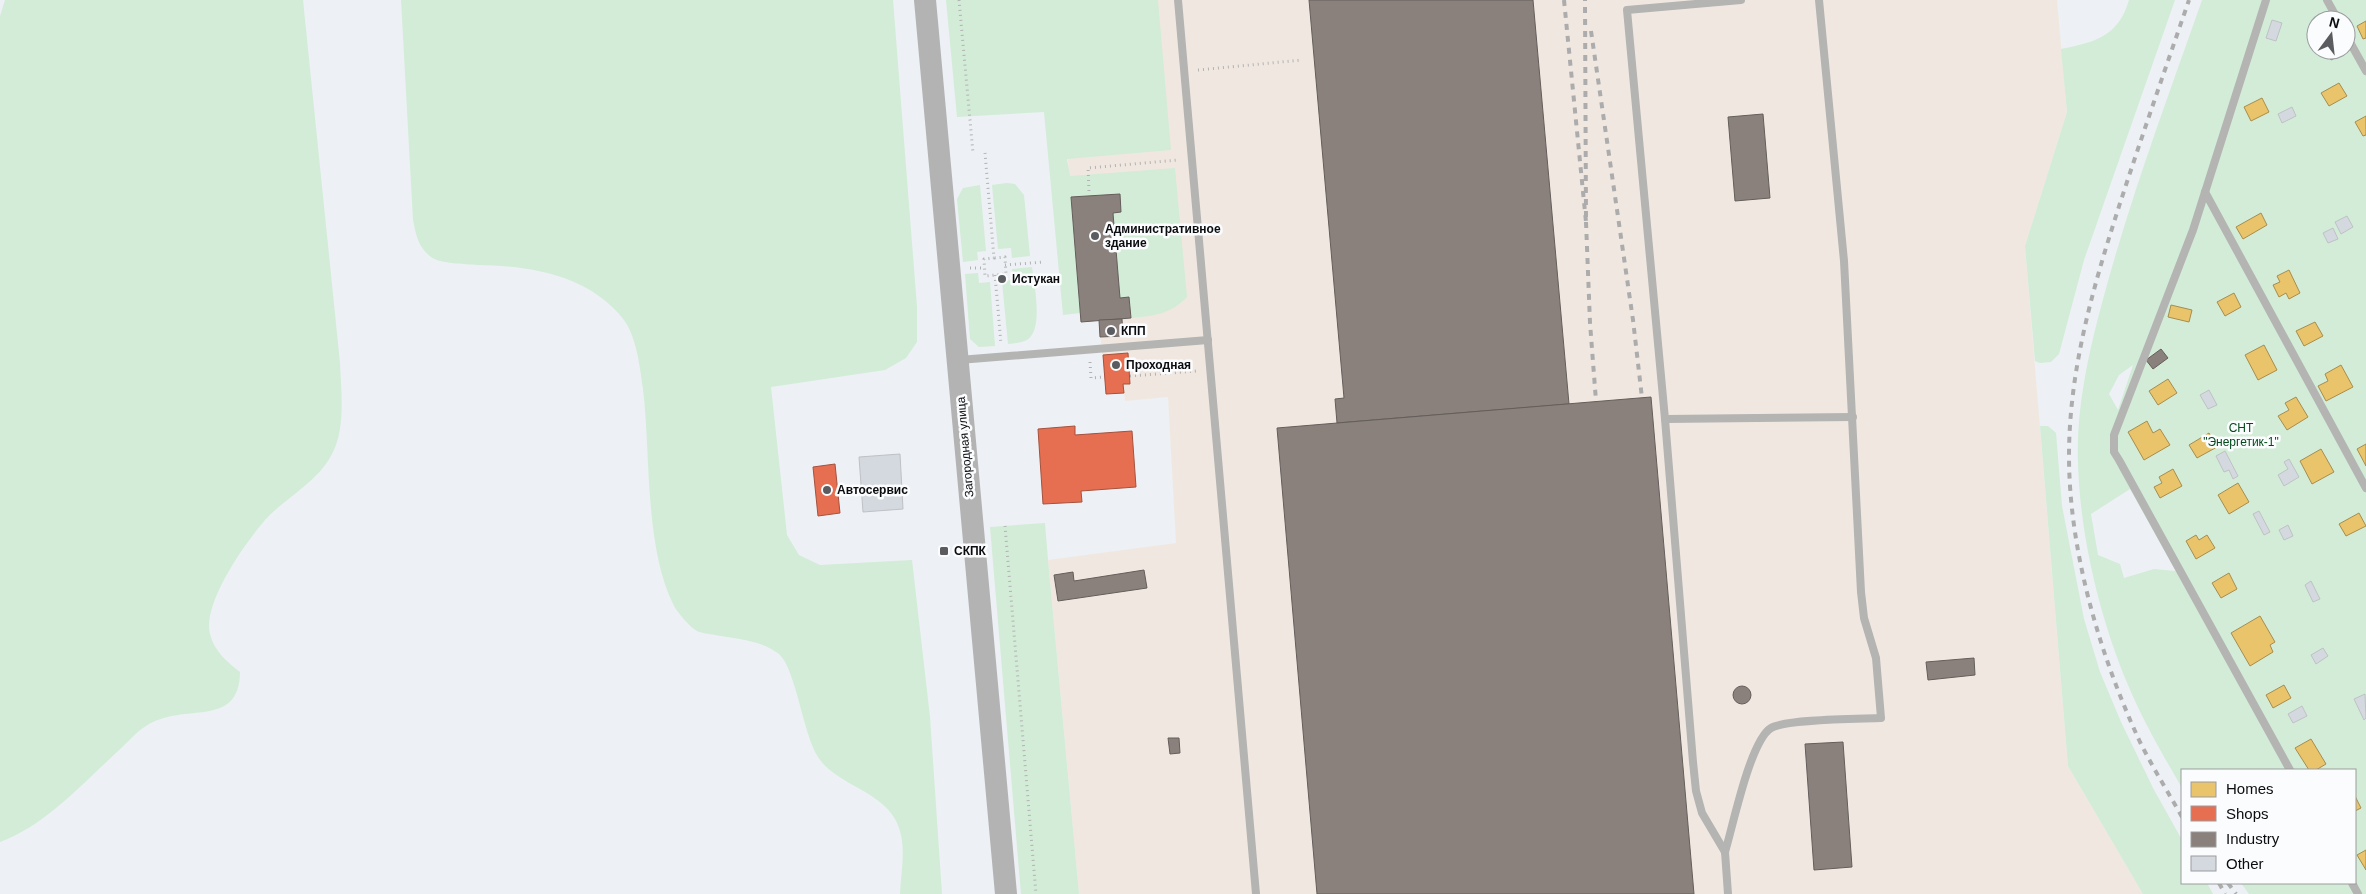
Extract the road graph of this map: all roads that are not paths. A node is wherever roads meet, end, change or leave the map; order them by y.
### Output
1 (925, 0) edge
2 (1178, 0) edge
3 (1741, 0) edge
4 (1819, 0) edge
5 (2266, 0) edge
6 (2356, 53) edge
7 (2366, 71) edge
8 (2205, 192) junction
9 (1208, 340) junction
10 (958, 360) junction
11 (1853, 417) junction
12 (1665, 419) junction
13 (2366, 488) edge
14 (2289, 769) edge
15 (1725, 852) junction
16 (1006, 894) edge
17 (1256, 894) edge
18 (1728, 894) edge

1 - 10 street, Загородная улица
2 - 9 lane
3 - 12 lane
4 - 11 lane
5 - 8 lane
6 - 7 lane
8 - 13 lane
8 - 14 lane
9 - 10 lane
9 - 17 lane
10 - 16 street, Загородная улица
11 - 12 lane
11 - 15 lane
12 - 15 lane
15 - 18 lane

